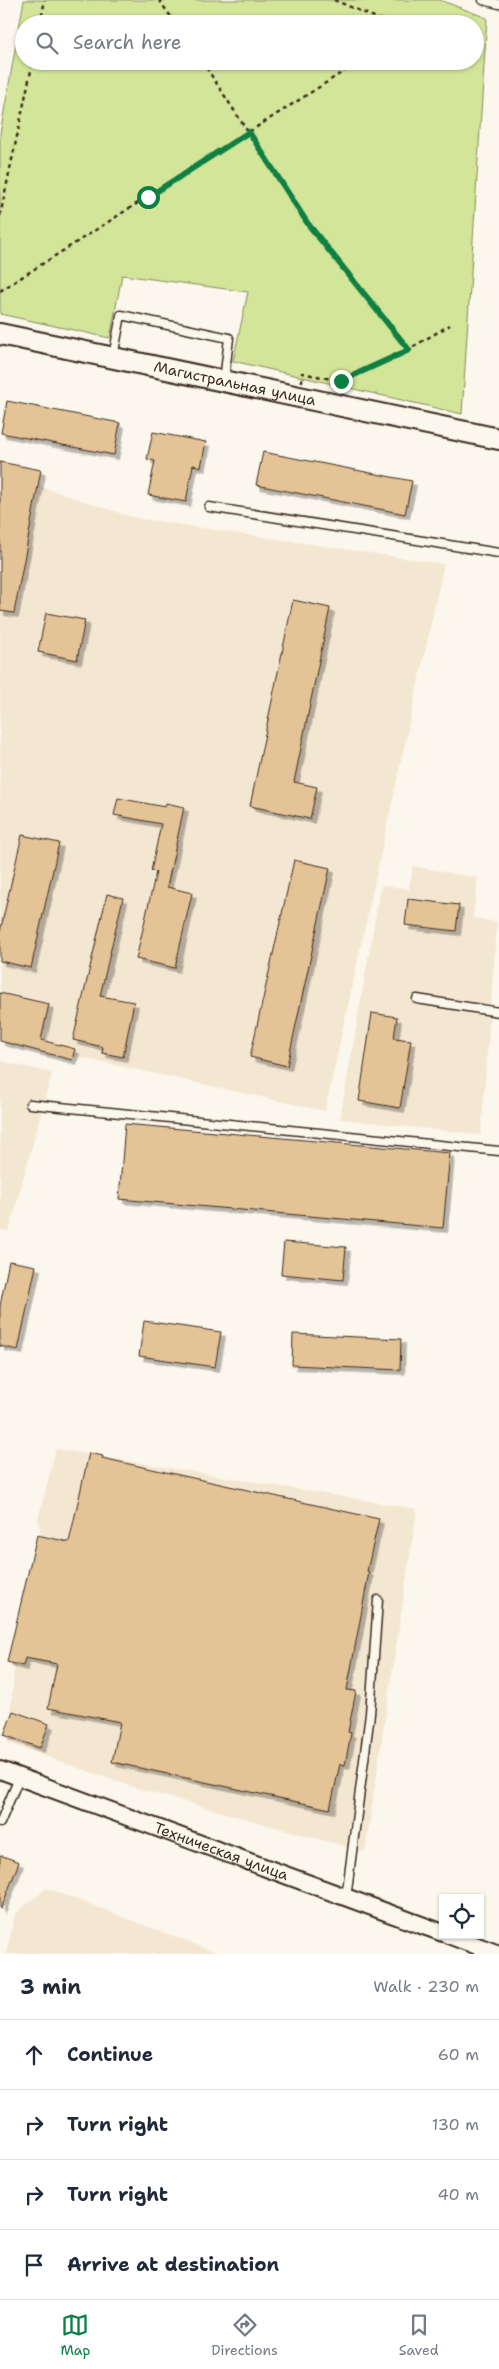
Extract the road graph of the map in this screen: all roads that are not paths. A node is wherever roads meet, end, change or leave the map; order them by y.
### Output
1 (483, 0) edge
2 (499, 4) edge
3 (0, 334) edge
4 (113, 357) junction
5 (224, 381) junction
6 (499, 439) edge
7 (209, 507) dead end
8 (499, 554) edge
9 (417, 999) dead end
10 (499, 1012) edge
11 (30, 1104) dead end
12 (499, 1151) edge
13 (378, 1600) dead end
14 (0, 1770) edge
15 (19, 1778) junction
16 (0, 1822) edge
17 (346, 1898) junction
18 (439, 1932) edge
19 (459, 1939) edge
20 (499, 1954) edge

1 - 2 lane
3 - 4 street, Магистральная улица
4 - 5 street, Магистральная улица
4 - 5 lane
5 - 6 street, Магистральная улица
7 - 8 lane
9 - 10 lane
11 - 12 lane
13 - 17 lane
14 - 15 street, Техническая улица
15 - 16 lane
15 - 17 street, Техническая улица
17 - 18 street, Техническая улица
19 - 20 street

